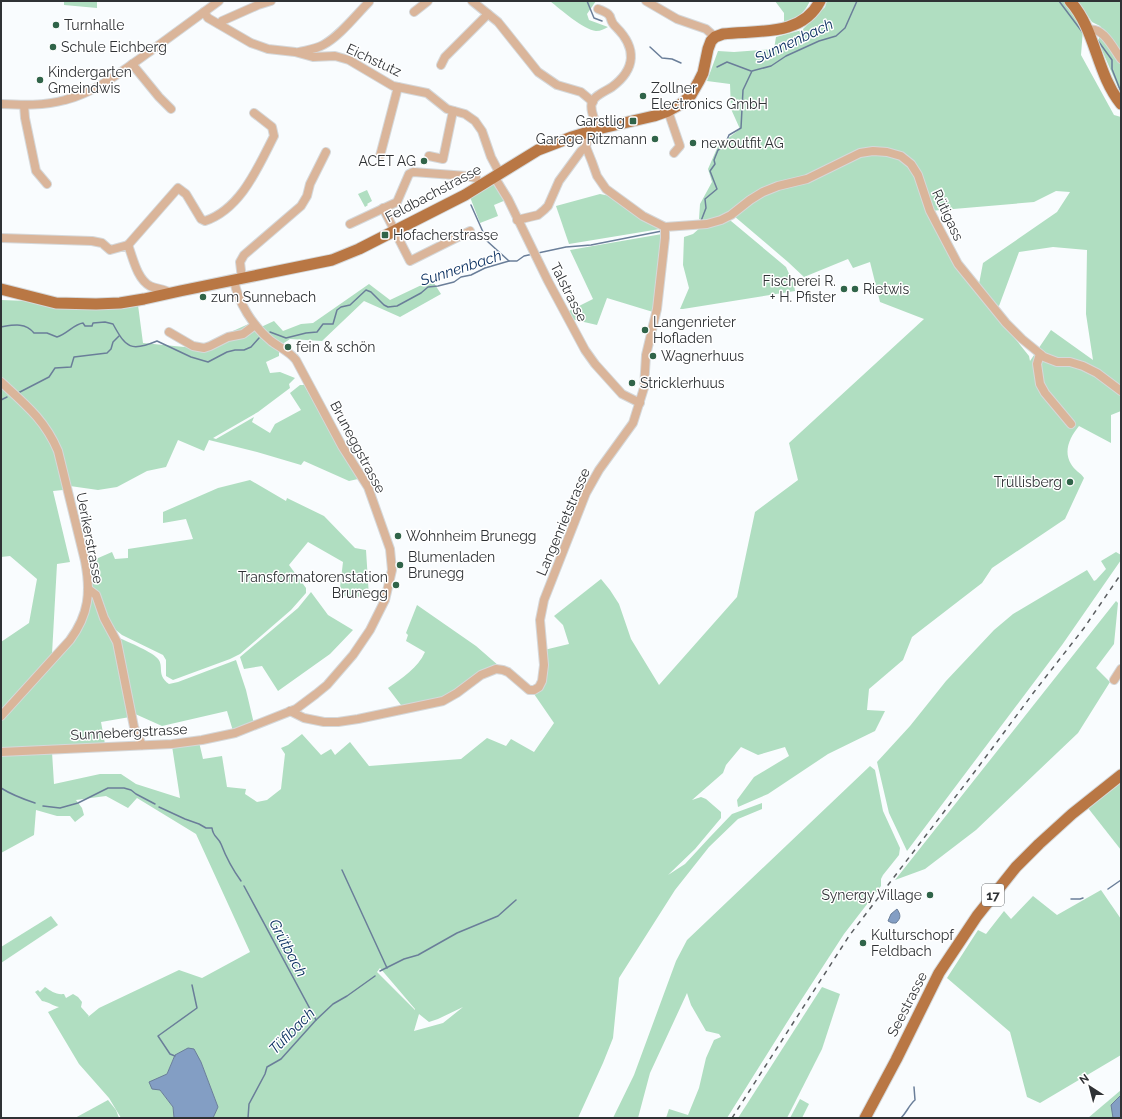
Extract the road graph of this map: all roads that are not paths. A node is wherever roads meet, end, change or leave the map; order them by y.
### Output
1 (219, 1) edge
2 (271, 1) edge
3 (428, 1) edge
4 (472, 1) edge
5 (646, 1) edge
6 (820, 1) edge
7 (1070, 1) edge
8 (369, 2) dead end
9 (598, 9) dead end
10 (204, 12) junction
11 (414, 12) dead end
12 (488, 14) junction
13 (219, 24) junction
14 (1088, 30) junction
15 (715, 37) junction
16 (295, 52) junction
17 (1121, 59) edge
18 (132, 64) junction
19 (441, 65) dead end
20 (398, 87) junction
21 (593, 102) junction
22 (1, 104) edge
23 (1121, 104) edge
24 (24, 105) junction
25 (171, 109) dead end
26 (453, 111) junction
27 (668, 112) junction
28 (254, 113) dead end
29 (598, 129) junction
30 (585, 133) junction
31 (586, 147) junction
32 (326, 152) dead end
33 (674, 153) dead end
34 (380, 156) dead end
35 (429, 156) dead end
36 (497, 176) junction
37 (476, 178) dead end
38 (47, 184) dead end
39 (383, 208) junction
40 (518, 220) junction
41 (350, 224) dead end
42 (665, 227) junction
43 (394, 230) junction
44 (470, 231) dead end
45 (1, 238) edge
46 (128, 245) junction
47 (238, 280) junction
48 (1, 289) edge
49 (171, 293) junction
50 (255, 325) junction
51 (169, 332) dead end
52 (1040, 354) junction
53 (1057, 362) junction
54 (1038, 364) junction
55 (1, 382) edge
56 (1121, 391) edge
57 (640, 403) junction
58 (1071, 424) dead end
59 (88, 589) junction
60 (1121, 669) edge
61 (1114, 680) dead end
62 (290, 712) junction
63 (1, 716) edge
64 (142, 746) junction
65 (1, 752) edge
66 (1121, 775) edge
67 (865, 1118) edge

1 - 10 street
2 - 13 street
3 - 11 street
4 - 12 street
5 - 15 street
6 - 15 main road
7 - 14 main road
8 - 16 street
9 - 21 street
10 - 13 street, Eichstutz
10 - 18 street
12 - 19 street
12 - 21 street
13 - 16 street, Eichstutz
14 - 17 street
14 - 23 main road
15 - 27 main road, Feldbachstrasse
16 - 20 street, Eichstutz
18 - 24 street
18 - 25 street
20 - 26 street, Eichstutz
20 - 34 street
21 - 29 street
22 - 24 street
24 - 38 street
26 - 35 street
26 - 36 street, Eichstutz
27 - 29 main road, Feldbachstrasse
27 - 33 street
28 - 46 street
29 - 30 main road, Feldbachstrasse
30 - 31 street
30 - 36 main road, Feldbachstrasse
31 - 40 street
31 - 42 street
32 - 47 street, Bruneggstrasse
36 - 40 street, Talstrasse
36 - 43 main road, Feldbachstrasse
37 - 39 street
39 - 41 street
39 - 43 street
40 - 57 street, Talstrasse
42 - 52 street, Rütigass
42 - 57 street, Langenrietstrasse
43 - 44 street
43 - 47 main road, Feldbachstrasse
45 - 46 street
46 - 49 street
47 - 49 main road, Feldbachstrasse
47 - 50 street, Bruneggstrasse
48 - 49 main road, Feldbachstrasse
50 - 51 street
50 - 62 street, Bruneggstrasse
52 - 53 street, Rütigass
52 - 54 street
53 - 54 street
53 - 56 street, Rütigass
54 - 58 street
55 - 59 street, Uerikerstrasse
57 - 62 street, Langenrietstrasse
59 - 63 street, Uerikerstrasse
59 - 64 street
60 - 61 street
62 - 64 street, Sunnebergstrasse
64 - 65 street, Sunnebergstrasse
66 - 67 main road, Seestrasse / 17

